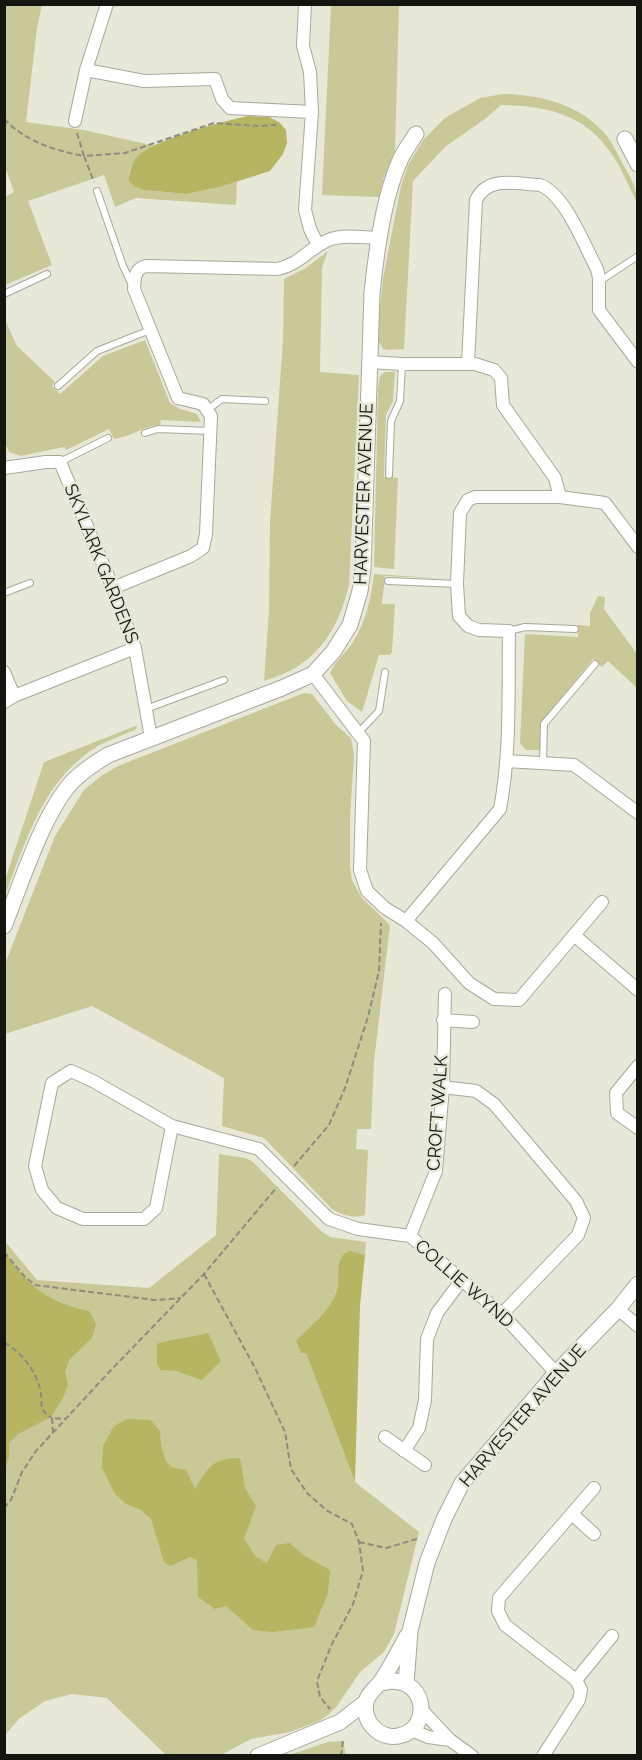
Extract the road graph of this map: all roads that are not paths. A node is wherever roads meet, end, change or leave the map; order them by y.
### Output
1 (107, 4) edge
2 (305, 4) edge
3 (86, 70) junction
4 (312, 112) junction
5 (75, 121) road end
6 (416, 134) dead end
7 (625, 139) dead end
8 (638, 164) edge
9 (96, 188) road end
10 (380, 238) junction
11 (318, 245) junction
12 (638, 256) edge
13 (47, 274) dead end
14 (599, 282) junction
15 (134, 289) junction
16 (4, 294) edge
17 (150, 330) junction
18 (369, 362) junction
19 (638, 362) edge
20 (402, 364) junction
21 (468, 364) junction
22 (58, 386) dead end
23 (265, 401) dead end
24 (207, 410) junction
25 (211, 431) junction
26 (144, 433) dead end
27 (108, 438) dead end
28 (60, 462) junction
29 (4, 468) edge
30 (390, 475) dead end
31 (560, 497) junction
32 (638, 547) edge
33 (388, 581) dead end
34 (30, 583) dead end
35 (458, 584) junction
36 (114, 588) junction
37 (4, 593) edge
38 (575, 629) dead end
39 (509, 631) junction
40 (135, 648) junction
41 (595, 664) dead end
42 (4, 672) edge
43 (385, 672) dead end
44 (313, 674) junction
45 (225, 680) dead end
46 (9, 699) edge
47 (146, 709) junction
48 (358, 733) junction
49 (151, 738) junction
50 (506, 760) junction
51 (543, 763) junction
52 (638, 813) edge
53 (602, 902) dead end
54 (406, 921) junction
55 (4, 926) edge
56 (574, 935) junction
57 (638, 990) edge
58 (445, 994) dead end
59 (444, 1020) junction
60 (473, 1022) dead end
61 (638, 1066) edge
62 (443, 1087) junction
63 (172, 1125) junction
64 (638, 1128) edge
65 (410, 1236) junction
66 (461, 1281) junction
67 (638, 1284) edge
68 (618, 1309) junction
69 (502, 1314) junction
70 (638, 1326) edge
71 (556, 1373) junction
72 (386, 1437) dead end
73 (404, 1451) junction
74 (425, 1465) dead end
75 (594, 1488) dead end
76 (572, 1514) junction
77 (594, 1534) dead end
78 (410, 1631) junction
79 (612, 1636) dead end
80 (576, 1680) junction
81 (381, 1683) junction
82 (406, 1684) junction
83 (366, 1702) junction
84 (422, 1709) junction
85 (335, 1716) junction
86 (412, 1730) junction
87 (376, 1731) junction
88 (450, 1740) junction
89 (258, 1755) edge
90 (472, 1755) edge
91 (543, 1755) edge

1 - 3 street
2 - 4 street
3 - 4 street
3 - 5 street
4 - 11 street
6 - 10 street, HARVESTER AVENUE
7 - 8 street
9 - 15 lane
10 - 11 street
10 - 18 street, HARVESTER AVENUE
11 - 15 street
12 - 14 lane
13 - 16 lane
14 - 19 street
14 - 21 street
15 - 17 street
17 - 22 lane
17 - 24 street
18 - 20 street
18 - 44 street, HARVESTER AVENUE
20 - 21 street
20 - 30 lane
21 - 31 street
23 - 24 lane
24 - 25 street
25 - 26 lane
25 - 36 street
27 - 28 lane, SKYLARK GARDENS
28 - 29 street, SKYLARK GARDENS
28 - 36 street, SKYLARK GARDENS
31 - 32 street
31 - 35 street
33 - 35 lane
34 - 37 lane
35 - 39 street
36 - 40 street, SKYLARK GARDENS
38 - 39 lane
39 - 50 street
40 - 46 street
40 - 47 street, SKYLARK GARDENS
41 - 51 lane
42 - 46 street
43 - 48 lane
44 - 48 street
44 - 49 street, HARVESTER AVENUE
45 - 47 lane
47 - 49 street, SKYLARK GARDENS
48 - 54 street
49 - 55 street, HARVESTER AVENUE
50 - 51 street
50 - 54 street
51 - 52 street
53 - 56 street
54 - 56 street
56 - 57 street
58 - 59 street, CROFT WALK
59 - 60 street
59 - 62 street, CROFT WALK
61 - 64 street
62 - 65 street, CROFT WALK
62 - 69 street
63 - 63 street, COLLIE WYND
63 - 65 street, COLLIE WYND
65 - 66 street, COLLIE WYND
66 - 69 street, COLLIE WYND
66 - 73 street
67 - 68 street, HARVESTER AVENUE
68 - 70 street
68 - 71 street, HARVESTER AVENUE
69 - 71 street, COLLIE WYND
71 - 78 street, HARVESTER AVENUE
72 - 73 street
73 - 74 street
75 - 76 street
76 - 77 street
76 - 80 street
78 - 81 street, HARVESTER AVENUE
78 - 82 street, HARVESTER AVENUE
79 - 80 street
80 - 91 street
81 - 82 street
81 - 83 street
82 - 84 street
83 - 85 street
83 - 87 street
84 - 86 street
84 - 88 street
85 - 87 street
85 - 89 street
86 - 87 street
86 - 88 street
88 - 90 street

